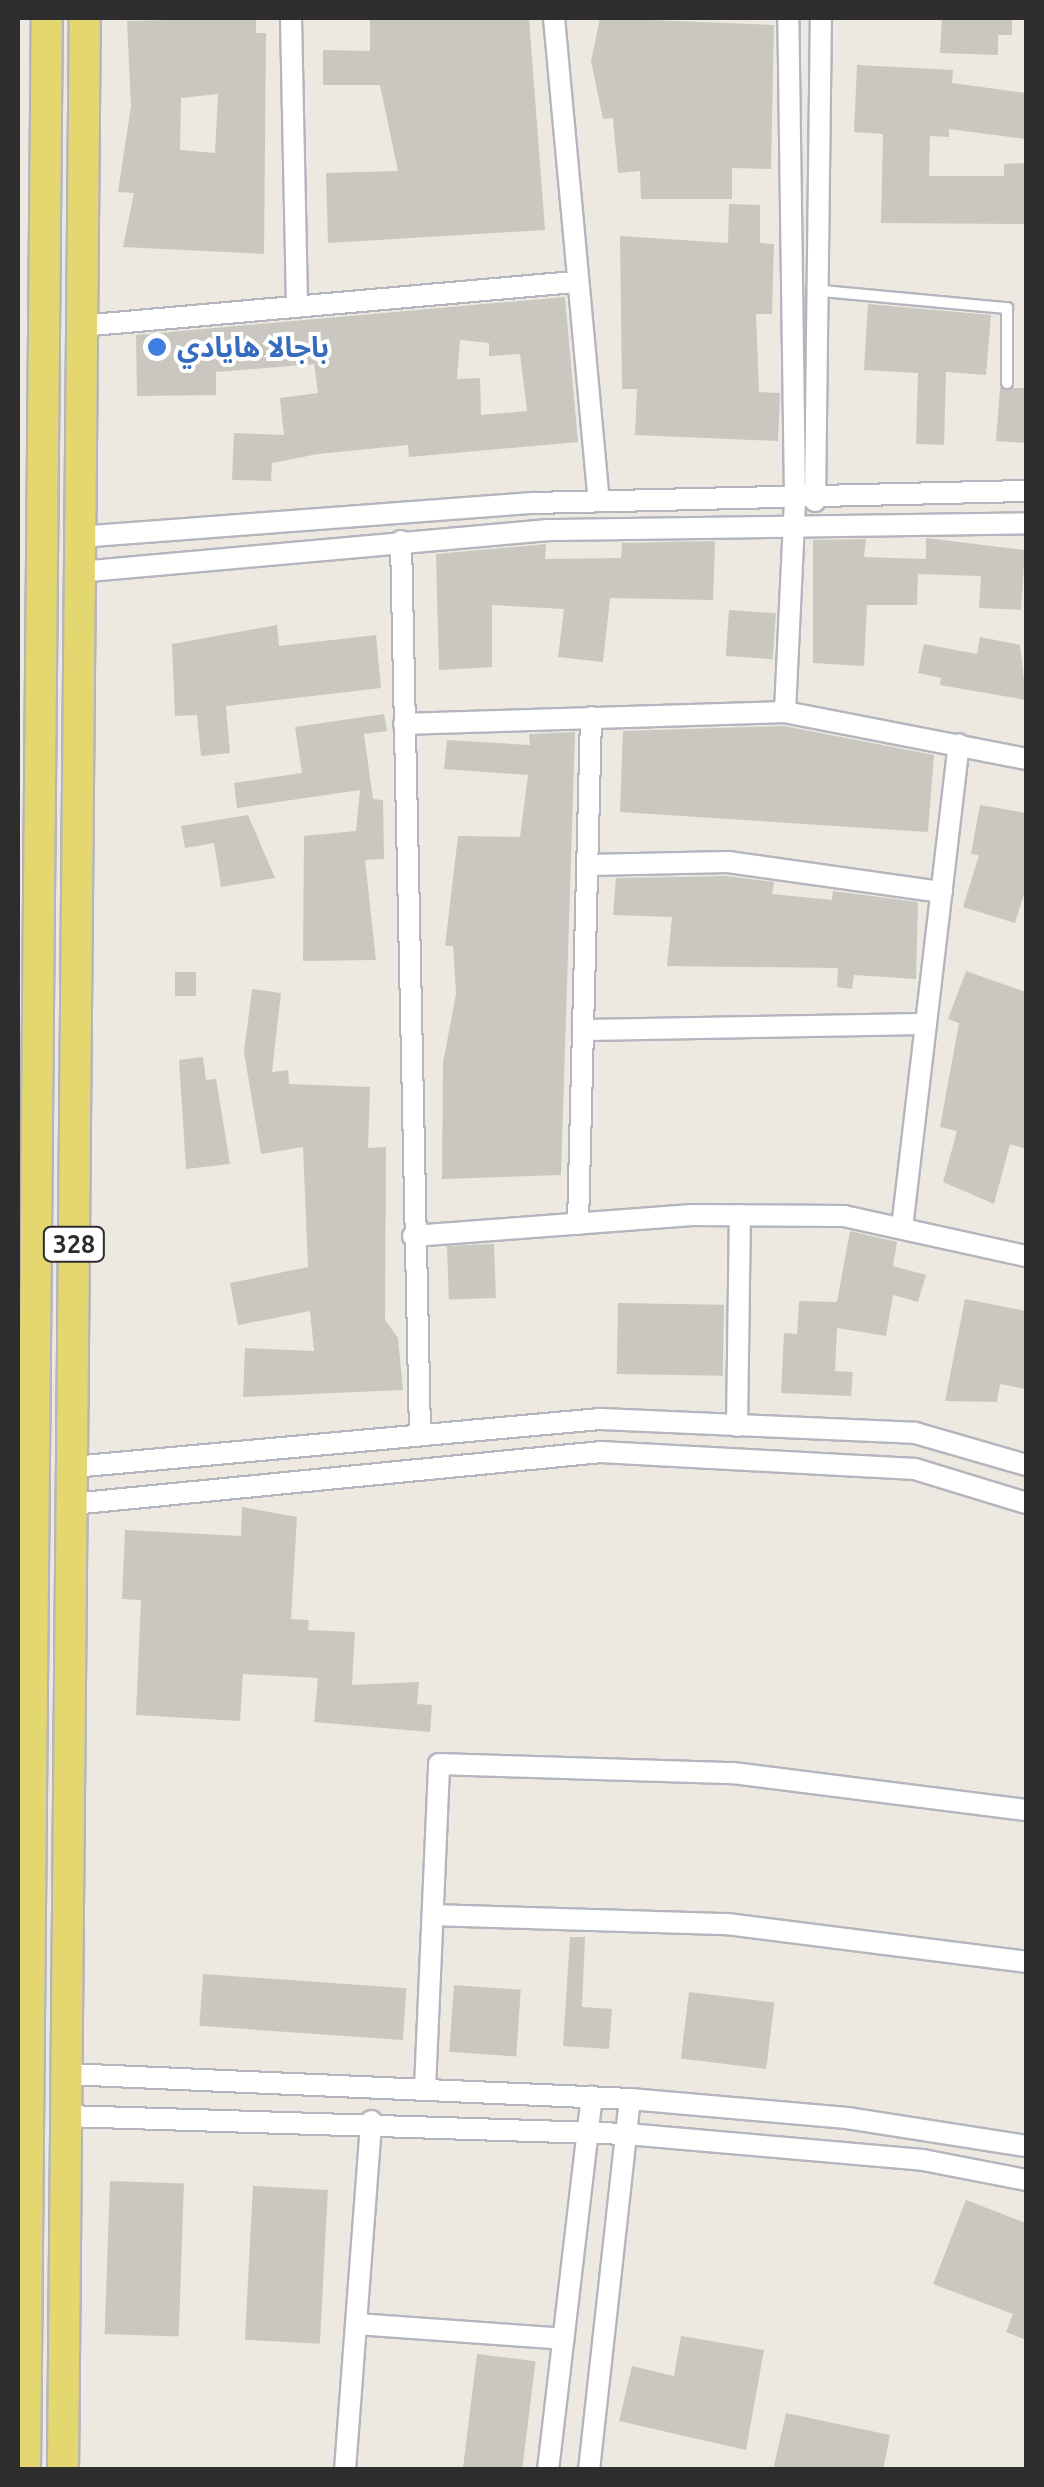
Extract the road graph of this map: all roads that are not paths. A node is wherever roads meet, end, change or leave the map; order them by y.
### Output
1 (46, 18) edge
2 (85, 18) edge
3 (291, 18) edge
4 (554, 18) edge
5 (788, 18) edge
6 (822, 18) edge
7 (578, 282) junction
8 (822, 291) junction
9 (297, 307) junction
10 (81, 326) junction
11 (1007, 383) dead end
12 (1026, 491) edge
13 (822, 495) junction
14 (795, 496) junction
15 (599, 501) junction
16 (1026, 522) edge
17 (792, 523) junction
18 (80, 537) junction
19 (401, 541) junction
20 (79, 572) junction
21 (29, 700) edge
22 (785, 712) junction
23 (591, 717) junction
24 (404, 724) junction
25 (959, 744) junction
26 (1026, 759) edge
27 (588, 865) junction
28 (942, 892) junction
29 (926, 1024) junction
30 (582, 1030) junction
31 (740, 1216) junction
32 (578, 1224) junction
33 (902, 1228) junction
34 (414, 1236) junction
35 (1026, 1256) edge
36 (737, 1426) junction
37 (420, 1432) junction
38 (1026, 1466) edge
39 (73, 1467) junction
40 (1026, 1503) edge
41 (72, 1504) junction
42 (1026, 1810) edge
43 (432, 1915) junction
44 (1026, 1962) edge
45 (67, 2074) junction
46 (425, 2088) junction
47 (592, 2096) junction
48 (630, 2099) junction
49 (66, 2116) junction
50 (371, 2121) junction
51 (588, 2132) junction
52 (627, 2134) junction
53 (1026, 2146) edge
54 (1026, 2180) edge
55 (356, 2324) junction
56 (563, 2338) junction
57 (25, 2470) edge
58 (63, 2470) edge
59 (345, 2470) edge
60 (548, 2470) edge
61 (589, 2470) edge

1 - 21 main road
2 - 10 main road, 328
3 - 9 street
4 - 7 street
5 - 14 street
6 - 8 street
7 - 9 street
7 - 15 street
8 - 11 lane
8 - 13 street
9 - 10 street
10 - 18 main road, 328
12 - 13 street
13 - 14 street
13 - 17 street
14 - 15 street
14 - 17 street
15 - 18 street
16 - 17 street
17 - 19 street
17 - 22 street
18 - 20 main road, 328
19 - 20 street
19 - 24 street
20 - 39 main road, 328
21 - 57 main road
22 - 23 street
22 - 25 street
23 - 24 street
23 - 27 street
24 - 34 street
25 - 26 street
25 - 28 street
27 - 28 street
27 - 30 street
28 - 29 street
29 - 30 street
29 - 33 street
30 - 32 street
31 - 32 street
31 - 33 street
31 - 36 street
32 - 34 street
33 - 35 street
34 - 37 street
36 - 37 street
36 - 38 street
37 - 39 street
39 - 41 main road, 328
40 - 41 street
41 - 45 main road, 328
42 - 43 street
43 - 44 street
43 - 46 street
45 - 46 street
45 - 49 main road, 328
46 - 47 street
47 - 48 street
47 - 51 street
48 - 52 street
48 - 53 street
49 - 50 street
49 - 58 main road, 328
50 - 51 street
50 - 55 street
51 - 52 street
51 - 56 street
52 - 54 street
52 - 61 street
55 - 56 street
55 - 59 street
56 - 60 street

